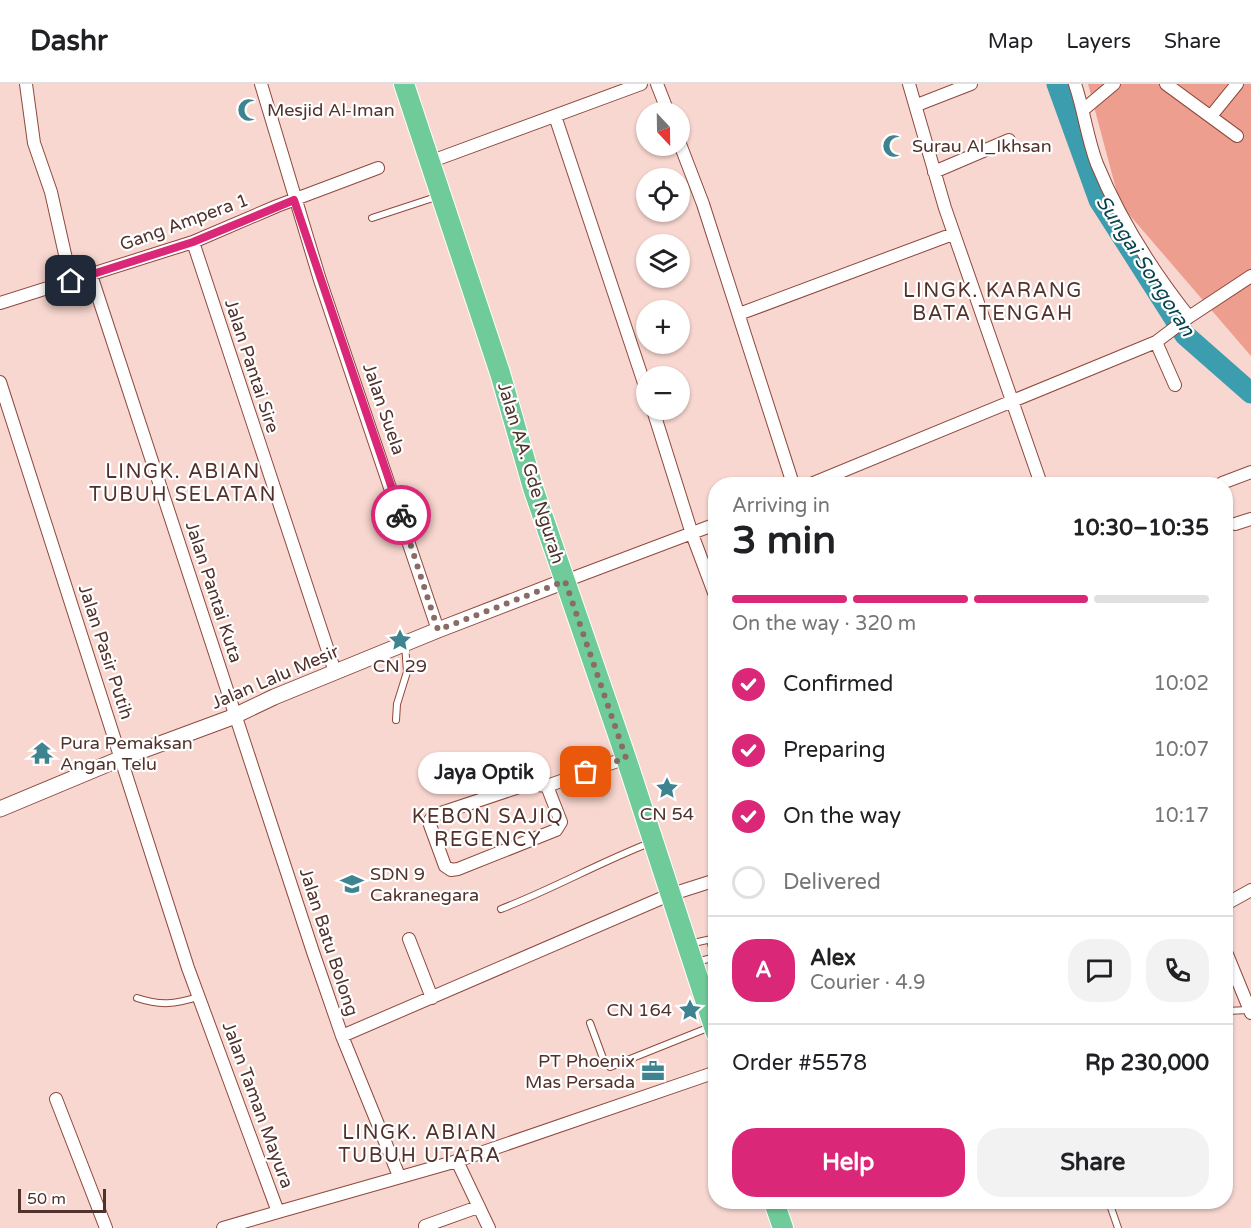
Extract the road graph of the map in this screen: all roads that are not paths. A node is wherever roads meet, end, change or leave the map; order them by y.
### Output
1 (26, 84) edge
2 (261, 84) edge
3 (404, 84) edge
4 (641, 84) edge
5 (657, 84) edge
6 (909, 84) edge
7 (971, 84) edge
8 (1074, 84) edge
9 (1114, 84) edge
10 (1166, 84) edge
11 (1237, 84) edge
12 (665, 102) edge
13 (917, 105) junction
14 (1083, 110) junction
15 (555, 116) junction
16 (1211, 116) junction
17 (1237, 136) dead end
18 (1009, 140) dead end
19 (685, 156) edge
20 (432, 161) junction
21 (378, 168) dead end
22 (934, 172) junction
23 (442, 195) junction
24 (294, 200) junction
25 (372, 218) dead end
26 (953, 234) junction
27 (193, 242) junction
28 (91, 275) junction
29 (1251, 276) edge
30 (71, 281) junction
31 (0, 303) edge
32 (739, 314) junction
33 (1186, 319) junction
34 (1161, 339) junction
35 (638, 366) edge
36 (0, 382) edge
37 (1175, 385) dead end
38 (1011, 401) junction
39 (656, 420) edge
40 (1251, 472) edge
41 (791, 477) edge
42 (828, 477) edge
43 (1038, 477) edge
44 (1233, 479) edge
45 (1251, 519) edge
46 (1235, 524) dead end
47 (708, 527) edge
48 (692, 534) junction
49 (708, 577) edge
50 (565, 581) junction
51 (438, 630) junction
52 (405, 644) junction
53 (334, 672) junction
54 (235, 715) junction
55 (396, 720) dead end
56 (122, 758) junction
57 (626, 758) junction
58 (547, 786) junction
59 (0, 809) edge
60 (652, 842) junction
61 (708, 883) edge
62 (1251, 890) edge
63 (669, 895) junction
64 (1233, 900) edge
65 (501, 909) dead end
66 (409, 939) dead end
67 (708, 942) edge
68 (689, 954) junction
69 (708, 956) edge
70 (188, 968) joint
71 (1233, 969) edge
72 (198, 997) junction
73 (137, 998) dead end
74 (432, 998) junction
75 (708, 1011) edge
76 (1233, 1011) edge
77 (1250, 1011) edge
78 (590, 1023) dead end
79 (708, 1031) edge
80 (342, 1036) junction
81 (708, 1075) edge
82 (56, 1098) dead end
83 (457, 1161) junction
84 (395, 1177) junction
85 (478, 1207) junction
86 (776, 1209) edge
87 (1111, 1209) edge
88 (278, 1212) junction
89 (425, 1226) dead end
90 (106, 1228) edge
91 (224, 1228) edge
92 (489, 1228) edge
93 (783, 1228) edge
94 (1118, 1228) edge

1 - 30 street
2 - 24 street, Jalan Suela
3 - 20 main road, Jalan AA. Gde Ngurah
4 - 15 street
5 - 12 street
6 - 13 street
7 - 13 street
8 - 14 street
9 - 14 street
10 - 16 street
11 - 16 street
13 - 22 street
14 - 33 street
15 - 20 street
15 - 35 street
16 - 17 street
18 - 22 street
19 - 32 street
20 - 23 main road, Jalan AA. Gde Ngurah
21 - 24 street, Gang Ampera 1
22 - 26 street
23 - 25 lane
23 - 50 main road, Jalan AA. Gde Ngurah
24 - 27 street, Gang Ampera 1
24 - 51 street, Jalan Suela
26 - 32 street
26 - 38 street
27 - 28 street, Gang Ampera 1
27 - 53 street, Jalan Pantai Sire
28 - 30 street, Gang Ampera 1
28 - 54 street, Jalan Pantai Kuta
29 - 33 street
30 - 31 street, Gang Ampera 1
32 - 41 street
33 - 34 street
34 - 37 street
34 - 38 street
36 - 56 street, Jalan Pasir Putih
38 - 42 street
38 - 43 street
39 - 48 street
40 - 44 street
45 - 46 street
47 - 48 street
48 - 49 street
48 - 50 street
50 - 51 street, Jalan Lalu Mesir
50 - 57 main road, Jalan AA. Gde Ngurah
51 - 52 street, Jalan Lalu Mesir
52 - 53 street, Jalan Lalu Mesir
52 - 55 lane
53 - 54 street, Jalan Lalu Mesir
54 - 56 street, Jalan Lalu Mesir
54 - 80 street, Jalan Batu Bolong
56 - 59 street, Jalan Lalu Mesir
56 - 70 street, Jalan Pasir Putih
57 - 58 street
57 - 60 main road, Jalan AA. Gde Ngurah
58 - 58 street
60 - 63 main road, Jalan AA. Gde Ngurah
60 - 65 lane
61 - 63 street
62 - 64 street
63 - 68 main road, Jalan AA. Gde Ngurah
63 - 74 street
66 - 74 street
67 - 68 lane
68 - 69 lane
68 - 75 main road, Jalan AA. Gde Ngurah
70 - 72 street, Jalan Taman Mayura
71 - 77 street
72 - 73 lane
72 - 88 street, Jalan Taman Mayura
74 - 80 street
76 - 77 lane
78 - 79 lane
80 - 84 street, Jalan Batu Bolong
81 - 83 street, Jalan Taman Mayura
82 - 90 street
83 - 84 street, Jalan Taman Mayura
83 - 85 street
84 - 88 street, Jalan Taman Mayura
85 - 89 street
85 - 92 street
86 - 93 main road
87 - 94 lane
88 - 91 street

